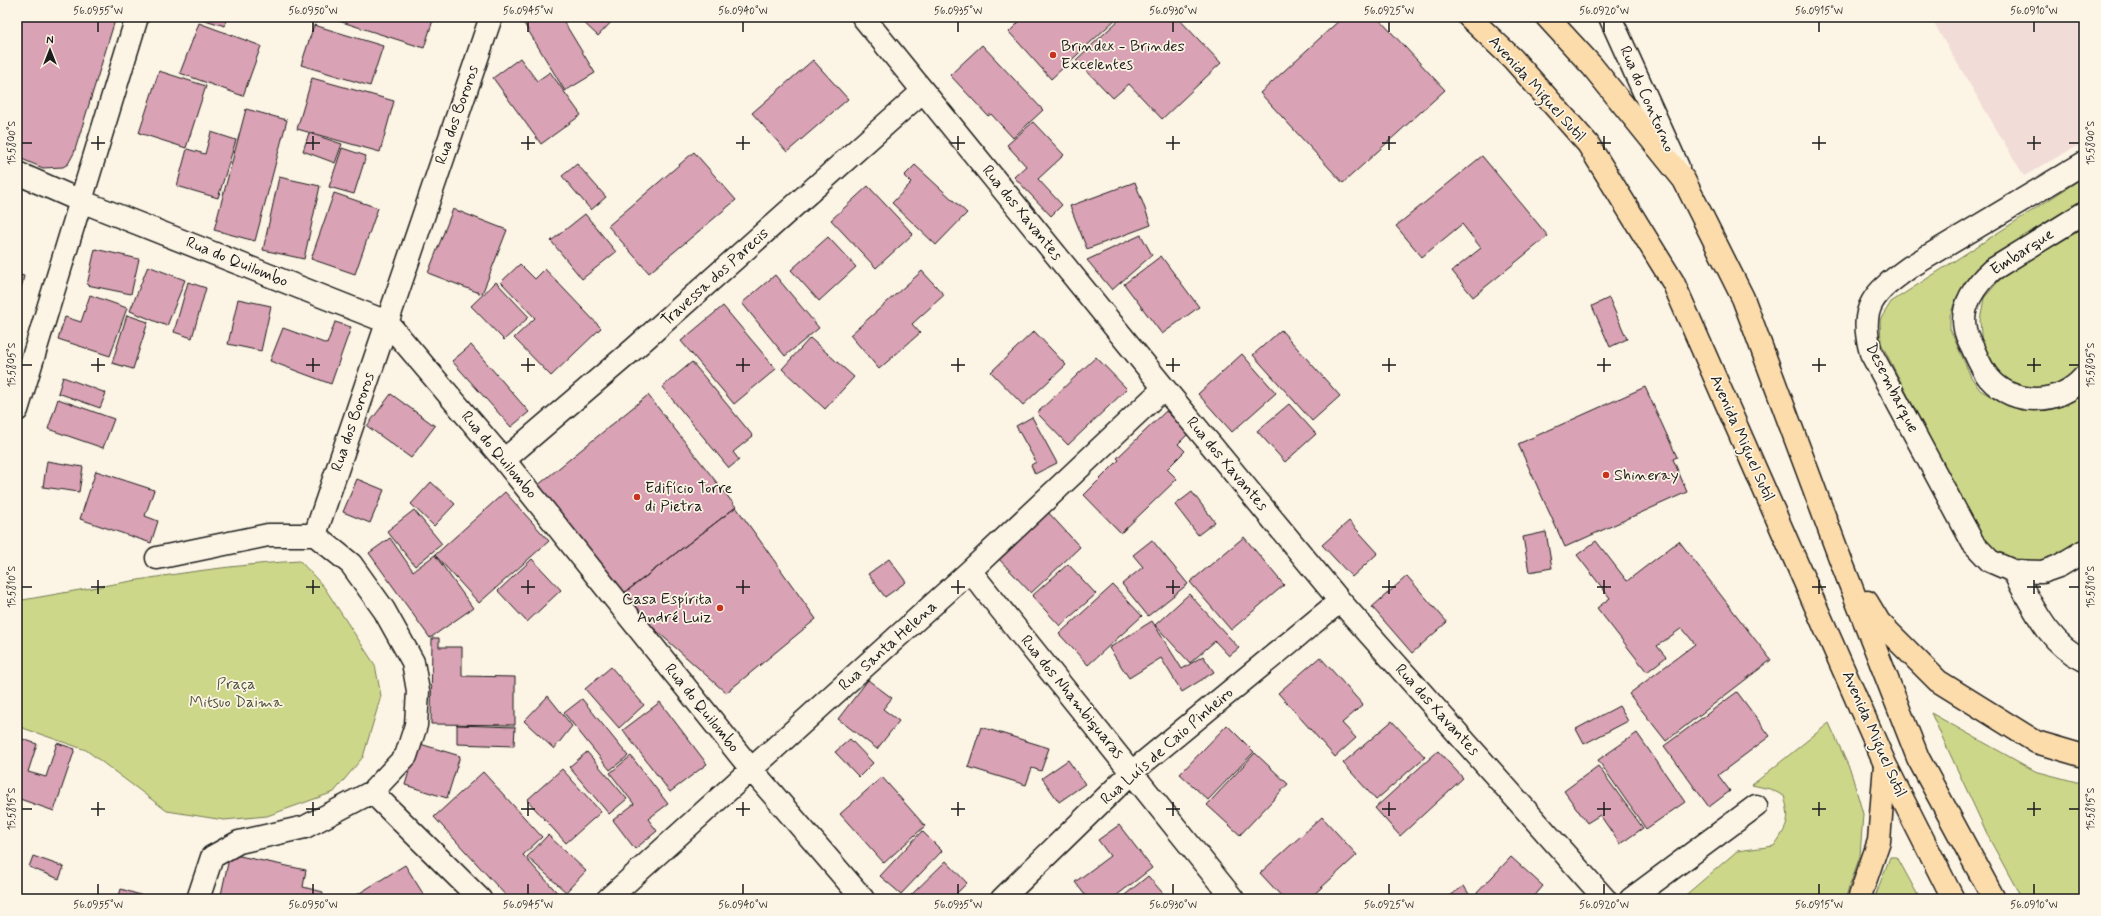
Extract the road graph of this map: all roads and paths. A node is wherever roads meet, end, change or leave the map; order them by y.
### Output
1 (137, 17) edge
2 (491, 17) edge
3 (863, 17) edge
4 (1469, 17) edge
5 (1547, 17) edge
6 (1610, 17) edge
7 (923, 91) junction
8 (2084, 163) edge
9 (17, 173) edge
10 (1684, 180) junction
11 (81, 201) junction
12 (2084, 213) edge
13 (387, 322) junction
14 (2084, 377) edge
15 (1164, 388) junction
16 (17, 410) edge
17 (504, 460) junction
18 (315, 535) junction
19 (2084, 551) edge
20 (157, 558) dead end
21 (1841, 561) junction
22 (970, 570) junction
23 (2013, 570) junction
24 (1340, 601) junction
25 (2084, 660) edge
26 (2084, 756) edge
27 (1885, 764) junction
28 (751, 769) junction
29 (1132, 772) junction
30 (372, 792) junction
31 (1756, 806) dead end
32 (198, 899) edge
33 (480, 899) edge
34 (608, 899) edge
35 (863, 899) edge
36 (1002, 899) edge
37 (1233, 899) edge
38 (1605, 899) edge
39 (1631, 899) edge
40 (1859, 899) edge
41 (1953, 899) edge
42 (1994, 899) edge

1 - 11 street
2 - 13 street, Rua dos Bororos
3 - 7 street, Rua dos Xavantes
4 - 27 highway, Avenida Miguel Sutil
5 - 10 highway, Avenida Miguel Sutil
6 - 10 street, Rua do Contorno
7 - 15 street, Rua dos Xavantes
7 - 17 street, Travessa dos Parecis
8 - 23 street, Desembarque
9 - 11 street, Rua do Quilombo
10 - 21 highway, Avenida Miguel Sutil
11 - 13 street, Rua do Quilombo
11 - 16 street
12 - 14 street, Embarque
13 - 17 street, Rua do Quilombo
13 - 18 street, Rua dos Bororos
15 - 22 street, Rua Santa Helena
15 - 24 street, Rua dos Xavantes
17 - 28 street, Rua do Quilombo
18 - 20 street
18 - 30 street
19 - 23 street, Desembarque
21 - 26 highway
21 - 42 highway, Avenida Miguel Sutil
22 - 28 street, Rua Santa Helena
22 - 29 street, Rua dos Nhambiquaras
23 - 25 street
24 - 29 street, Rua Luís de Caio Pinheiro
24 - 38 street, Rua dos Xavantes
27 - 40 highway
27 - 41 highway, Avenida Miguel Sutil
28 - 34 street, Rua Santa Helena
28 - 35 street, Rua do Quilombo
29 - 36 street, Rua Luís de Caio Pinheiro
29 - 37 street, Rua dos Nhambiquaras
30 - 32 street
30 - 33 street
31 - 39 street

